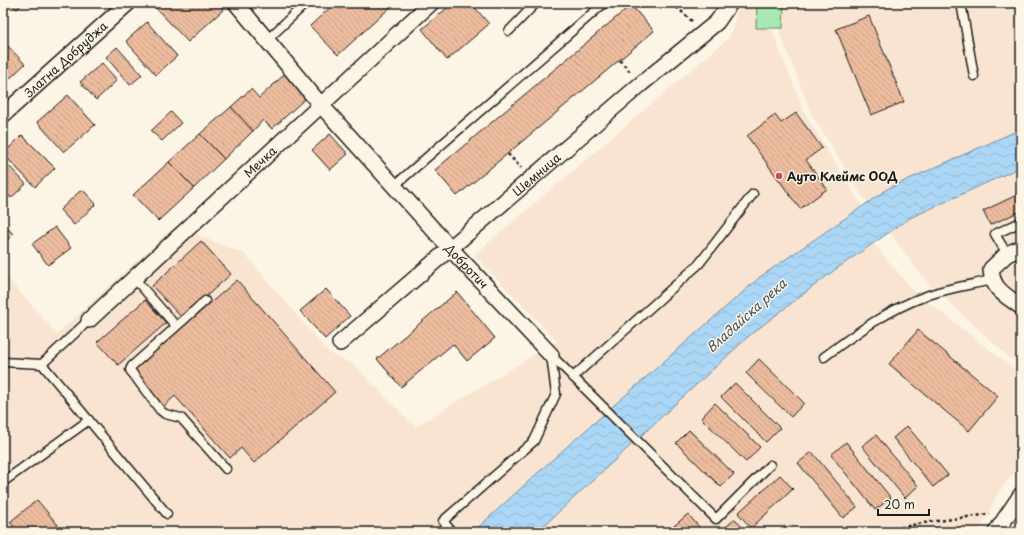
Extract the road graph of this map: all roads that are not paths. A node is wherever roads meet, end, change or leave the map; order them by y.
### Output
1 (128, 3) edge
2 (236, 3) edge
3 (306, 3) edge
4 (431, 3) edge
5 (536, 3) edge
6 (730, 3) edge
7 (961, 3) edge
8 (603, 4) edge
9 (509, 31) dead end
10 (267, 40) junction
11 (974, 76) dead end
12 (320, 104) junction
13 (3, 115) edge
14 (394, 186) junction
15 (753, 194) dead end
16 (1021, 222) edge
17 (450, 248) junction
18 (1021, 248) edge
19 (1007, 254) junction
20 (992, 274) junction
21 (134, 278) junction
22 (204, 301) dead end
23 (1021, 307) edge
24 (89, 320) joint
25 (176, 326) junction
26 (340, 343) dead end
27 (551, 355) junction
28 (824, 356) dead end
29 (3, 362) edge
30 (42, 364) junction
31 (573, 377) junction
32 (89, 420) junction
33 (770, 465) dead end
34 (226, 468) dead end
35 (3, 482) edge
36 (1021, 495) edge
37 (167, 514) dead end
38 (452, 532) edge
39 (996, 532) edge

1 - 13 street, Златна Добруджа
2 - 10 street, Добротич
3 - 10 lane
4 - 12 street, Мечка
5 - 9 lane
6 - 17 street, Шемница
7 - 11 lane
8 - 14 lane
10 - 12 street, Добротич
12 - 14 street, Добротич
12 - 21 street, Мечка
14 - 17 street, Добротич
15 - 31 lane
16 - 19 lane
17 - 26 street, Шемница
17 - 27 street, Добротич
18 - 19 street
19 - 20 street
20 - 23 street
20 - 28 lane
21 - 24 street, Мечка
21 - 25 lane
22 - 25 lane
24 - 30 lane
25 - 34 lane
27 - 31 lane
27 - 38 lane
29 - 30 lane
30 - 32 lane
31 - 33 lane
32 - 35 lane
32 - 37 lane
36 - 39 street

